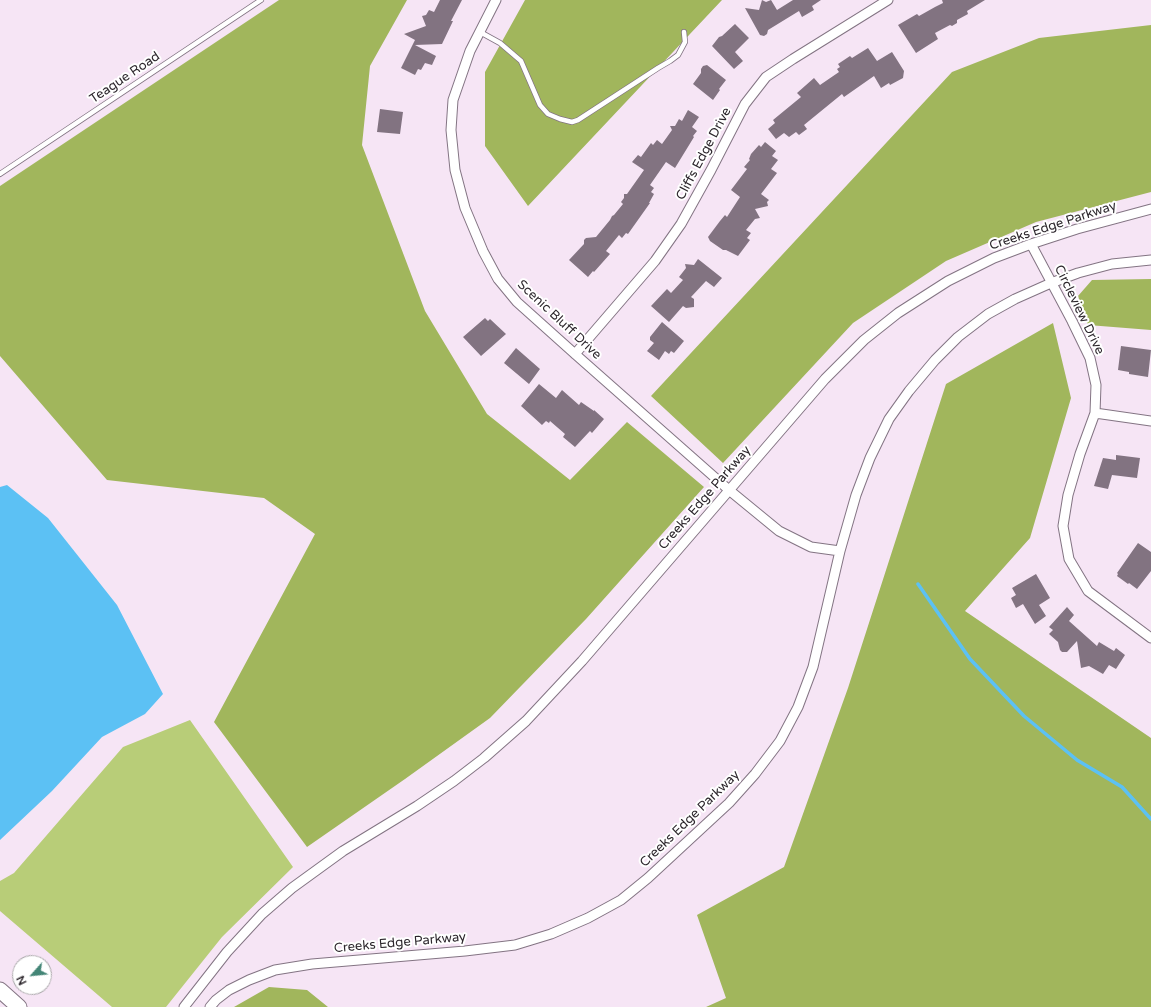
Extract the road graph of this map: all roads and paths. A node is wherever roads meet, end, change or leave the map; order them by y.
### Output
1 (261, 0) edge
2 (496, 0) edge
3 (888, 0) edge
4 (480, 32) junction
5 (684, 32) dead end
6 (0, 174) edge
7 (1151, 209) edge
8 (1032, 244) junction
9 (1151, 260) edge
10 (1051, 282) junction
11 (575, 354) junction
12 (1095, 413) junction
13 (1151, 421) edge
14 (729, 490) junction
15 (840, 552) junction
16 (1151, 638) edge
17 (0, 990) edge
18 (19, 1007) edge
19 (184, 1007) edge
20 (210, 1007) edge

1 - 6 lane, Teague Road
2 - 4 street, Scenic Bluff Drive
3 - 11 street, Cliffs Edge Drive
4 - 5 lane
4 - 11 street, Scenic Bluff Drive
7 - 8 street, Creeks Edge Parkway
8 - 10 street, Circleview Drive
8 - 14 street, Creeks Edge Parkway
9 - 10 street, Creeks Edge Parkway
10 - 12 street, Circleview Drive
10 - 15 street, Creeks Edge Parkway
11 - 14 street, Scenic Bluff Drive
12 - 13 street
12 - 16 street, Circleview Drive
14 - 15 street, Scenic Bluff Drive
14 - 19 street, Creeks Edge Parkway
15 - 20 street, Creeks Edge Parkway
17 - 18 main road

